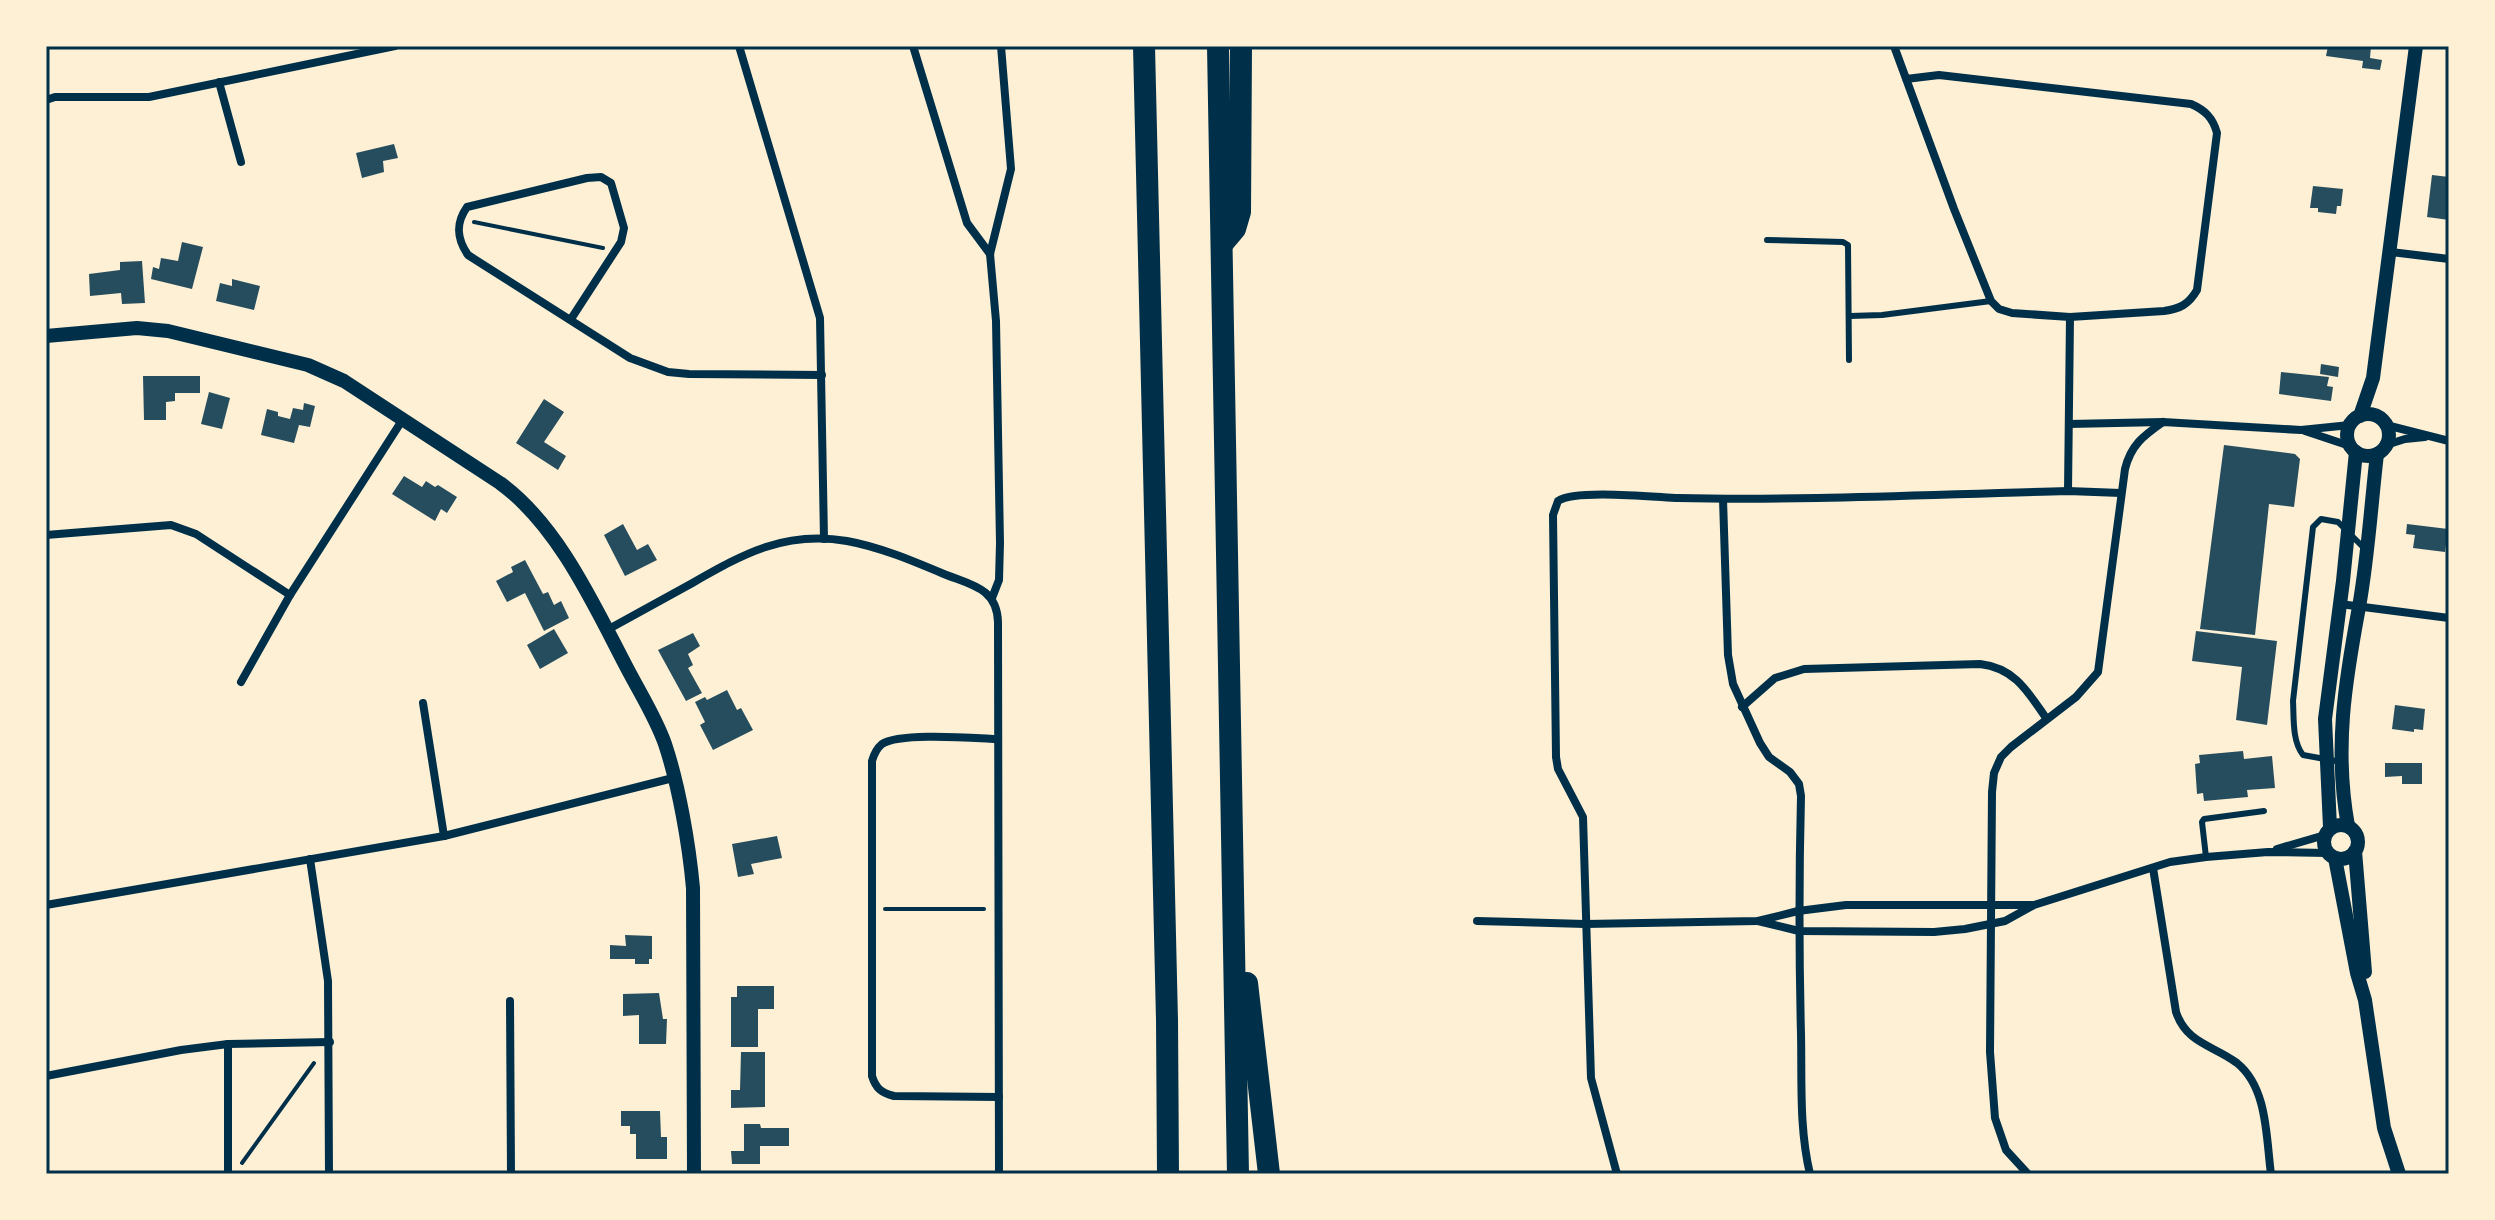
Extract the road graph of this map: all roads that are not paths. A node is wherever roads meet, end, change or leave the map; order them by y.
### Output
1 (395, 46) edge
2 (739, 46) edge
3 (913, 46) edge
4 (1001, 46) edge
5 (1218, 46) edge
6 (1241, 46) edge
7 (1894, 46) edge
8 (2416, 46) edge
9 (1141, 51) edge
10 (1906, 79) junction
11 (219, 82) junction
12 (46, 100) edge
13 (241, 162) dead end
14 (1767, 240) dead end
15 (1223, 243) junction
16 (2391, 252) junction
17 (990, 254) junction
18 (2449, 259) edge
19 (1991, 301) junction
20 (1850, 316) junction
21 (2070, 317) junction
22 (571, 319) junction
23 (46, 326) edge
24 (46, 336) edge
25 (1849, 360) dead end
26 (822, 375) junction
27 (2373, 378) junction
28 (403, 419) junction
29 (2355, 421) junction
30 (2163, 422) junction
31 (2383, 422) junction
32 (2069, 424) junction
33 (2301, 430) junction
34 (2426, 437) junction
35 (2449, 441) edge
36 (2353, 449) junction
37 (2382, 450) junction
38 (2068, 491) junction
39 (2121, 493) junction
40 (1723, 499) junction
41 (2349, 531) junction
42 (46, 535) edge
43 (824, 539) junction
44 (2366, 550) junction
45 (290, 595) junction
46 (992, 598) junction
47 (2340, 604) junction
48 (2359, 606) junction
49 (2449, 618) edge
50 (607, 630) junction
51 (241, 682) dead end
52 (423, 703) dead end
53 (1742, 707) junction
54 (2046, 718) junction
55 (998, 739) junction
56 (2333, 760) junction
57 (673, 778) junction
58 (2264, 811) dead end
59 (2348, 826) junction
60 (2328, 831) junction
61 (444, 836) junction
62 (1232, 850) junction
63 (2355, 851) junction
64 (2268, 852) junction
65 (2331, 855) junction
66 (2206, 857) junction
67 (310, 859) junction
68 (2153, 868) junction
69 (46, 905) edge
70 (1991, 905) junction
71 (2034, 905) junction
72 (1798, 911) junction
73 (1477, 921) dead end
74 (1758, 921) junction
75 (1585, 924) junction
76 (1991, 925) junction
77 (1799, 931) junction
78 (2365, 1000) junction
79 (510, 1001) dead end
80 (330, 1042) junction
81 (228, 1044) junction
82 (46, 1076) edge
83 (999, 1097) junction
84 (231, 1174) edge
85 (329, 1174) edge
86 (511, 1174) edge
87 (694, 1174) edge
88 (999, 1174) edge
89 (1168, 1174) edge
90 (1238, 1174) edge
91 (1269, 1174) edge
92 (1617, 1174) edge
93 (1810, 1174) edge
94 (2028, 1174) edge
95 (2271, 1174) edge
96 (2399, 1174) edge

1 - 11 street
2 - 26 street
3 - 17 street
4 - 17 street
5 - 15 highway
6 - 15 highway
7 - 10 street
8 - 16 street
9 - 89 highway
10 - 19 street
10 - 21 street
11 - 12 street
11 - 13 street
14 - 20 lane
15 - 62 highway
16 - 18 street
16 - 27 street
17 - 46 street
19 - 20 lane
19 - 21 street
20 - 25 lane
21 - 32 street
22 - 22 street
22 - 26 street
23 - 24 street
24 - 28 street
26 - 43 street
27 - 29 street
27 - 31 street
28 - 45 street
28 - 50 street
29 - 31 street
29 - 33 street
29 - 36 street
30 - 32 street
30 - 33 street
30 - 39 street
31 - 34 street
31 - 37 street
32 - 38 street
33 - 36 street
34 - 35 street
34 - 37 street
36 - 37 street
36 - 41 street
37 - 44 street
38 - 39 street
38 - 40 street
39 - 54 street
40 - 53 street
40 - 75 street
41 - 44 lane
41 - 47 street
41 - 56 lane
42 - 45 street
43 - 46 street
43 - 50 street
44 - 48 street
45 - 51 street
46 - 55 street
47 - 48 street
47 - 56 street
48 - 49 street
48 - 56 street
50 - 57 street
52 - 61 street
53 - 54 street
53 - 72 street
54 - 70 street
55 - 83 street
55 - 83 street
56 - 59 street
56 - 60 street
57 - 61 street
57 - 87 street
58 - 66 lane
59 - 60 street
59 - 63 street
60 - 64 street
60 - 65 street
61 - 67 street
62 - 90 highway
62 - 91 highway
63 - 65 street
63 - 78 street
64 - 65 street
64 - 66 street
65 - 78 street
66 - 68 street
67 - 69 street
67 - 80 street
68 - 71 street
68 - 95 street
70 - 71 street
70 - 72 street
70 - 76 street
71 - 76 street
72 - 74 street
72 - 77 street
73 - 75 street
74 - 75 street
74 - 77 street
75 - 92 street
76 - 77 street
76 - 94 street
77 - 93 street
78 - 96 street
79 - 86 street
80 - 81 street
80 - 85 street
81 - 82 street
81 - 84 street
83 - 88 street

